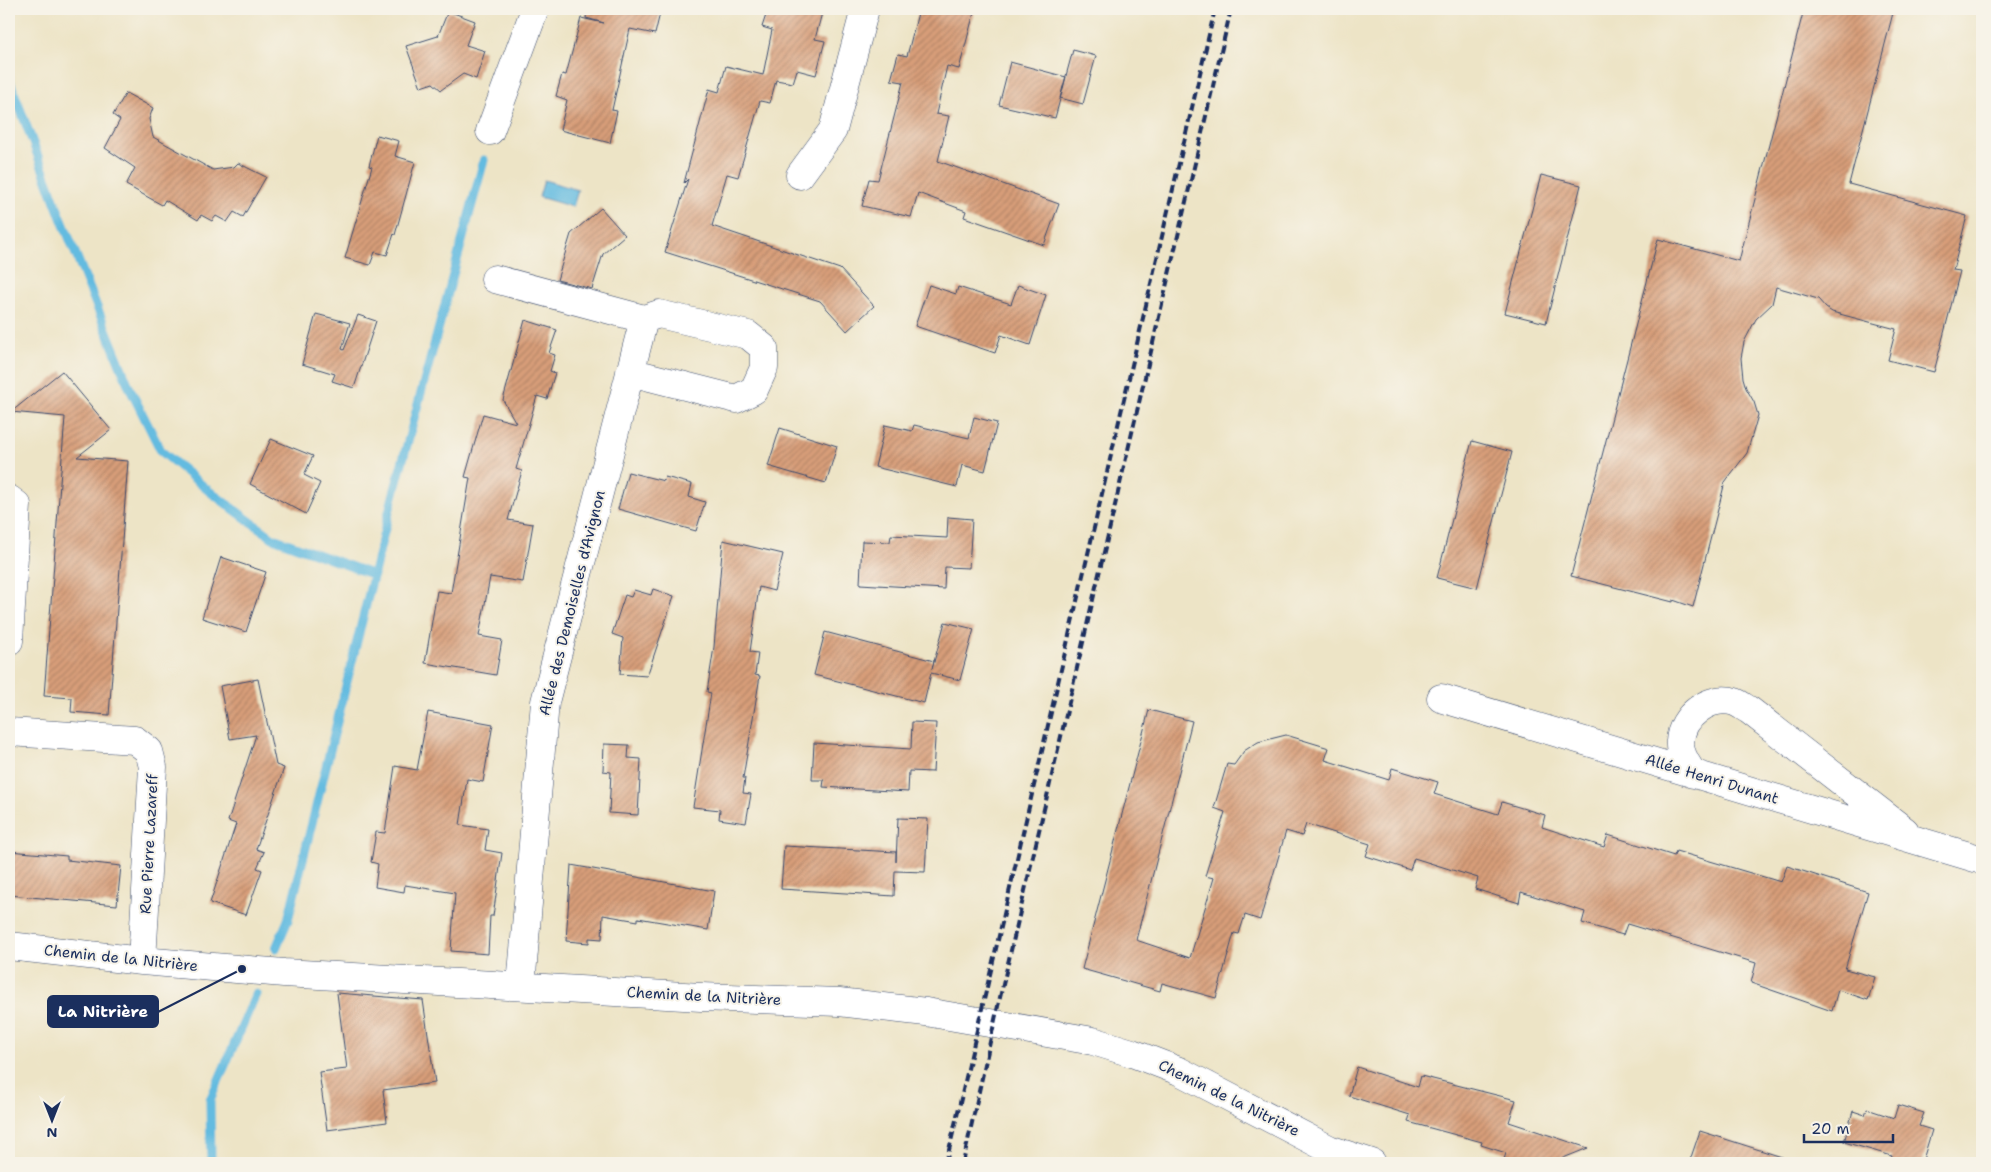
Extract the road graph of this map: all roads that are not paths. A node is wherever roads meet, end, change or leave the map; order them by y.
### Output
1 (535, 9) edge
2 (865, 9) edge
3 (490, 132) dead end
4 (800, 175) dead end
5 (495, 279) dead end
6 (644, 319) junction
7 (630, 372) junction
8 (9, 499) edge
9 (9, 641) edge
10 (1441, 698) dead end
11 (9, 732) edge
12 (1693, 774) junction
13 (1919, 841) junction
14 (1982, 860) edge
15 (9, 946) edge
16 (142, 961) junction
17 (521, 986) junction
18 (1372, 1163) edge

1 - 3 street
2 - 4 street
5 - 6 street
6 - 7 street, Allée des Demoiselles d'Avignon
6 - 7 street
7 - 17 street, Allée des Demoiselles d'Avignon
8 - 9 street
10 - 12 street, Allée Henri Dunant
11 - 16 street, Rue Pierre Lazareff
12 - 13 street, Allée Henri Dunant
12 - 13 street
13 - 14 street, Allée Henri Dunant
15 - 16 street, Chemin de la Nitrière
16 - 17 street, Chemin de la Nitrière
17 - 18 street, Chemin de la Nitrière

